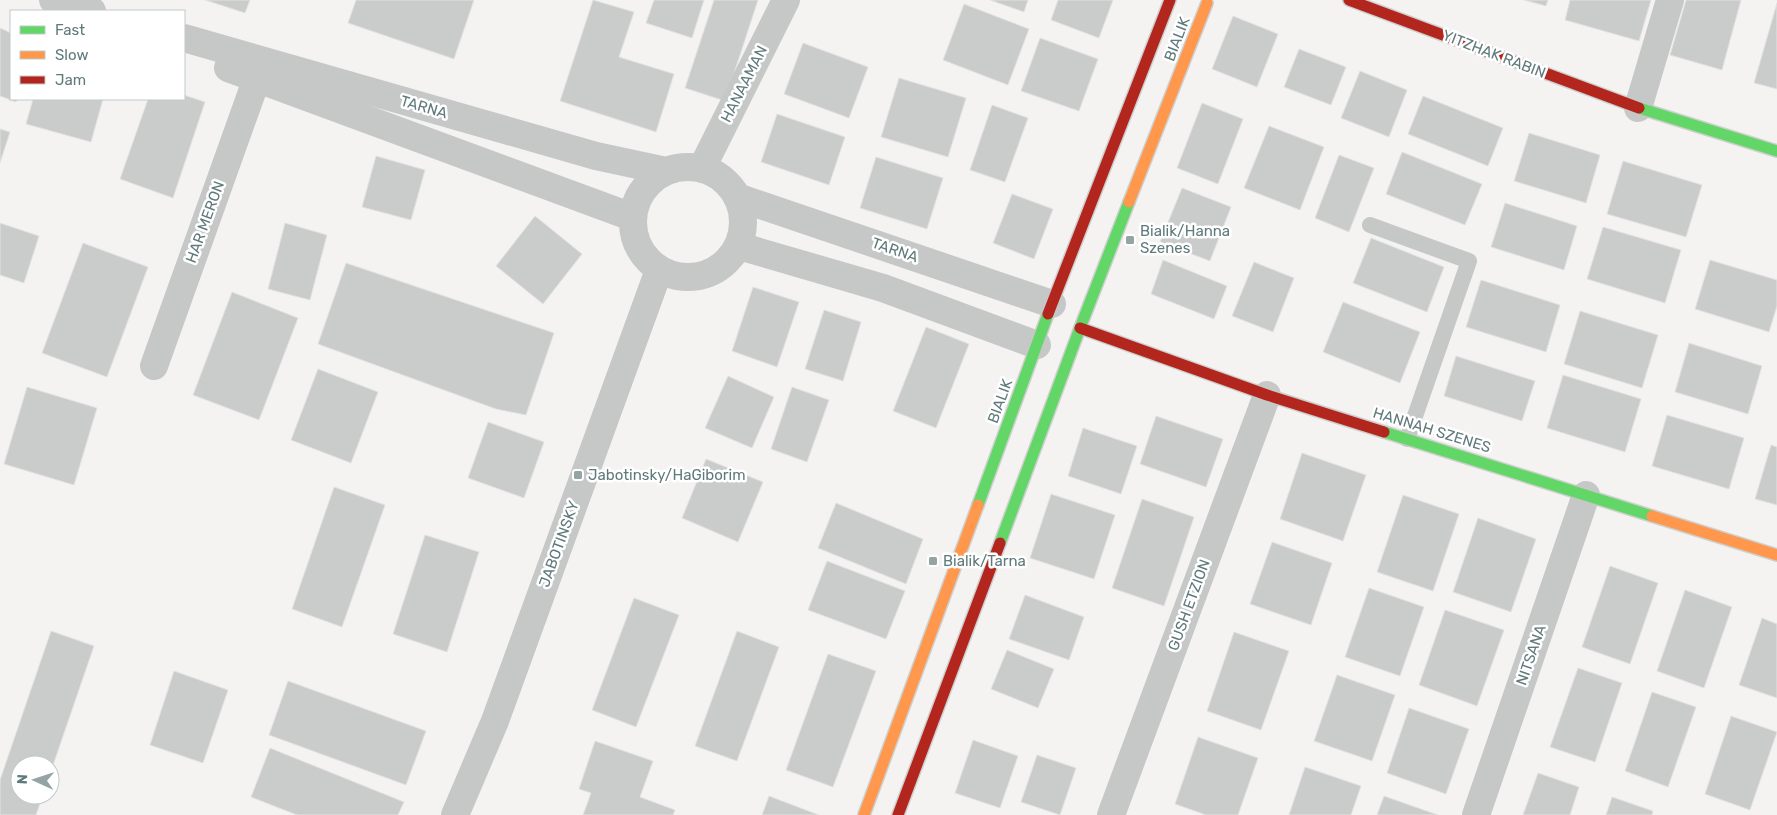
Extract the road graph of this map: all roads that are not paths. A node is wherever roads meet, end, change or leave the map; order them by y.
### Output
1 (32, 0) edge
2 (53, 0) edge
3 (786, 0) edge
4 (1170, 0) edge
5 (1349, 0) edge
6 (1670, 0) edge
7 (1207, 2) edge
8 (61, 10) edge
9 (88, 10) edge
10 (185, 38) edge
11 (185, 53) edge
12 (257, 78) junction
13 (1638, 108) junction
14 (1777, 151) edge
15 (702, 168) junction
16 (666, 171) junction
17 (737, 197) junction
18 (632, 217) junction
19 (1370, 225) dead end
20 (738, 246) junction
21 (658, 270) junction
22 (1052, 304) junction
23 (1080, 328) junction
24 (1037, 345) junction
25 (154, 366) dead end
26 (1267, 394) junction
27 (1407, 438) junction
28 (1586, 495) junction
29 (1777, 555) edge
30 (454, 815) edge
31 (864, 815) edge
32 (898, 815) edge
33 (1111, 815) edge
34 (1476, 815) edge

1 - 8 street
2 - 9 street
3 - 15 street, HANAAMAN
4 - 22 main road, BIALIK
5 - 13 main road, YITZHAK RABIN
6 - 13 street
7 - 23 main road, BIALIK
10 - 16 street, TARNA
11 - 12 street, TARNA
12 - 18 street, TARNA
12 - 25 street, HAR MERON
13 - 14 main road, YITZHAK RABIN
15 - 16 street
15 - 17 street
16 - 18 street
17 - 20 street
17 - 22 street, TARNA
18 - 21 street
19 - 27 lane
20 - 21 street
20 - 24 street
21 - 30 street, JABOTINSKY
22 - 24 main road, BIALIK
23 - 26 main road, HANNAH SZENES
23 - 32 main road, BIALIK
24 - 31 main road, BIALIK
26 - 27 main road, HANNAH SZENES
26 - 33 street, GUSH ETZION
27 - 28 main road, HANNAH SZENES
28 - 29 main road, HANNAH SZENES
28 - 34 street, NITSANA

